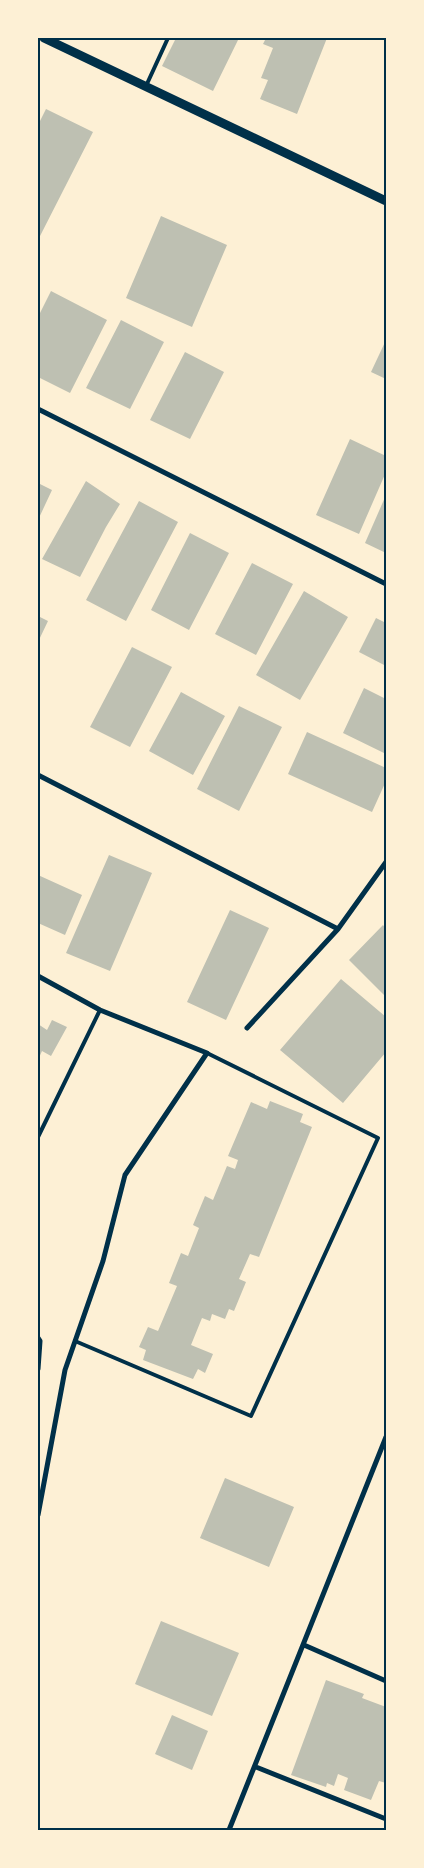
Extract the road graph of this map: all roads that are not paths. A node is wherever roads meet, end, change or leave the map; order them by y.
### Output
1 (44, 38) edge
2 (168, 38) edge
3 (146, 86) junction
4 (386, 201) edge
5 (38, 410) edge
6 (386, 584) edge
7 (38, 775) edge
8 (386, 862) edge
9 (338, 928) junction
10 (38, 976) edge
11 (100, 1010) junction
12 (246, 1028) dead end
13 (207, 1053) junction
14 (38, 1137) edge
15 (38, 1338) edge
16 (75, 1341) junction
17 (38, 1369) edge
18 (386, 1437) edge
19 (38, 1515) edge
20 (304, 1644) junction
21 (386, 1681) edge
22 (256, 1767) junction
23 (386, 1819) edge
24 (229, 1830) edge

1 - 3 street
2 - 3 lane
3 - 4 street
5 - 6 street
7 - 9 street
8 - 9 street
9 - 12 street
10 - 11 street
11 - 13 street
11 - 14 lane
13 - 16 street
13 - 16 lane
15 - 17 street
16 - 19 street
18 - 20 street
20 - 21 street
20 - 22 street
22 - 23 street
22 - 24 street

